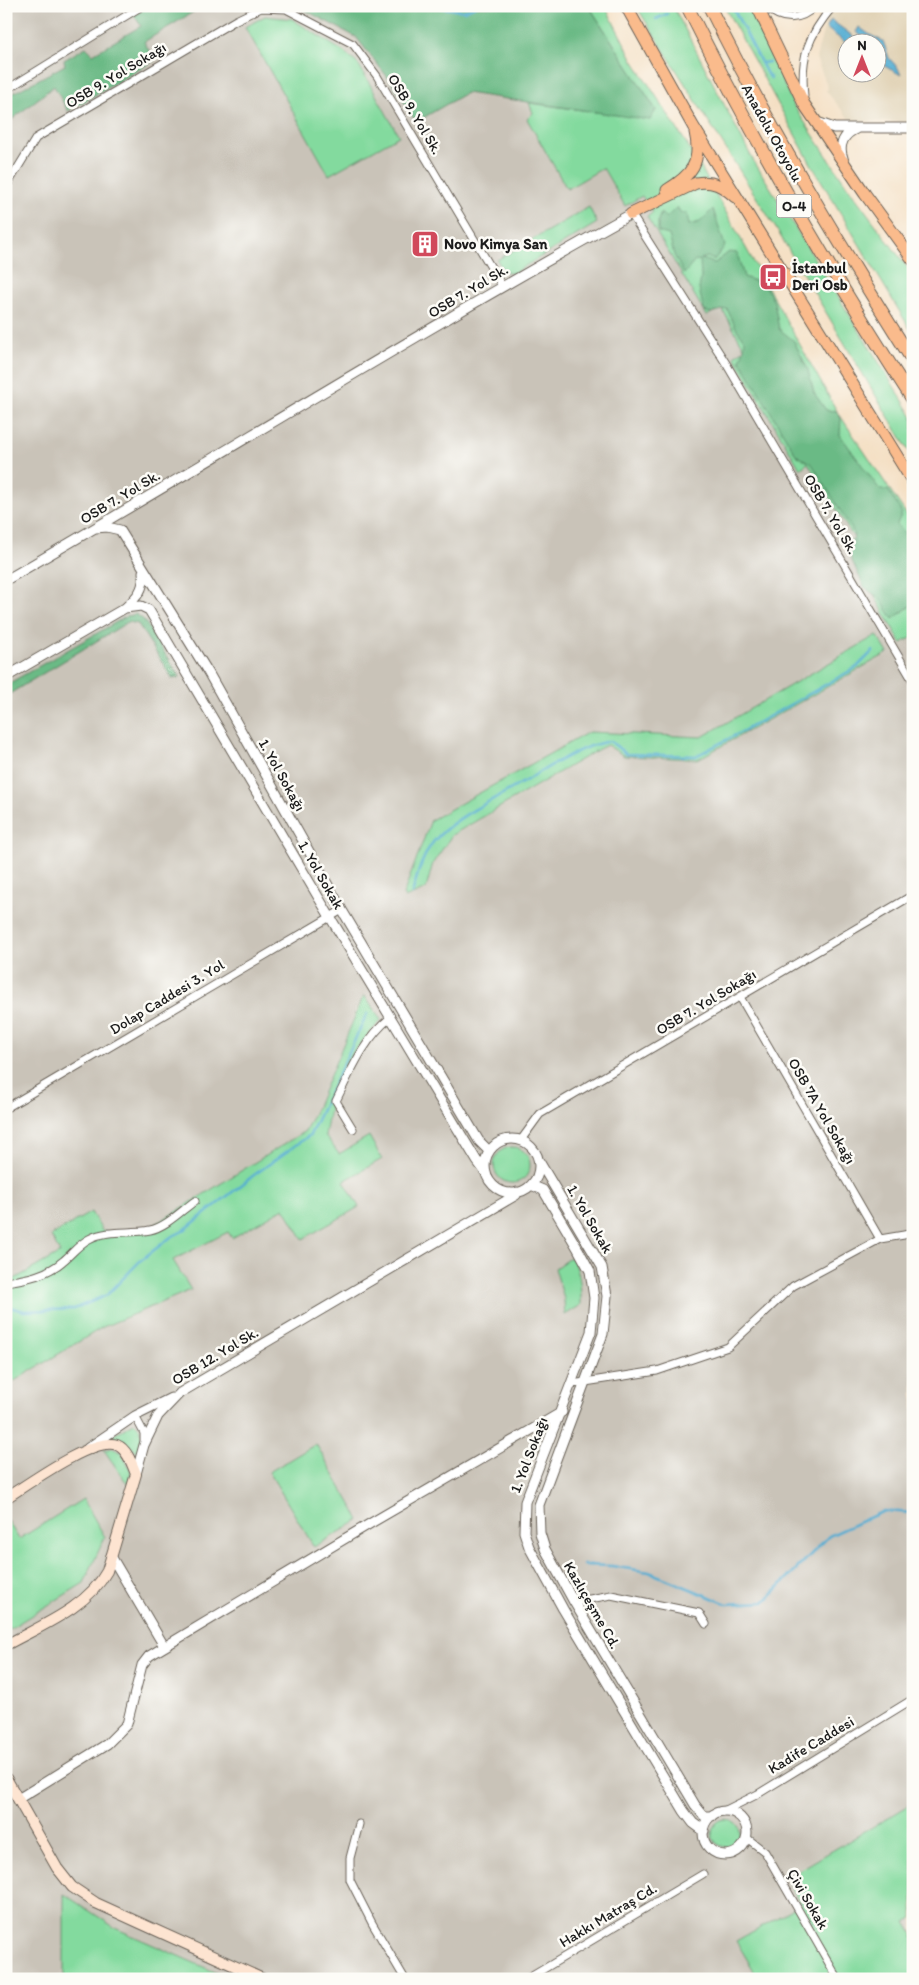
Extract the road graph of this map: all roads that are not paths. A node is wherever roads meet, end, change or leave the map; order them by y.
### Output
1 (142, 6) edge
2 (626, 6) edge
3 (687, 6) edge
4 (709, 6) edge
5 (757, 6) edge
6 (765, 6) edge
7 (815, 6) edge
8 (833, 6) edge
9 (261, 8) joint
10 (6, 90) edge
11 (804, 104) junction
12 (816, 121) junction
13 (693, 126) junction
14 (859, 128) junction
15 (913, 128) edge
16 (846, 166) junction
17 (6, 187) edge
18 (742, 203) junction
19 (631, 214) junction
20 (913, 260) edge
21 (502, 286) junction
22 (913, 361) edge
23 (913, 400) edge
24 (913, 482) edge
25 (124, 510) junction
26 (96, 528) junction
27 (120, 530) junction
28 (143, 569) junction
29 (6, 580) edge
30 (125, 608) junction
31 (6, 677) edge
32 (913, 681) edge
33 (913, 896) edge
34 (342, 910) junction
35 (330, 917) junction
36 (740, 997) junction
37 (390, 1018) junction
38 (6, 1108) edge
39 (353, 1129) dead end
40 (521, 1140) junction
41 (489, 1150) junction
42 (539, 1160) junction
43 (486, 1173) junction
44 (531, 1184) junction
45 (499, 1189) junction
46 (517, 1192) junction
47 (195, 1201) dead end
48 (490, 1210) junction
49 (913, 1232) edge
50 (880, 1239) junction
51 (6, 1282) edge
52 (586, 1383) junction
53 (572, 1384) junction
54 (180, 1393) junction
55 (575, 1409) junction
56 (560, 1412) junction
57 (135, 1416) junction
58 (144, 1445) junction
59 (88, 1448) junction
60 (136, 1474) junction
61 (6, 1498) edge
62 (111, 1556) junction
63 (574, 1602) junction
64 (706, 1624) dead end
65 (6, 1645) edge
66 (164, 1646) junction
67 (913, 1699) edge
68 (6, 1778) edge
69 (18, 1799) junction
70 (722, 1812) junction
71 (712, 1816) junction
72 (359, 1824) dead end
73 (704, 1831) junction
74 (747, 1838) junction
75 (702, 1874) dead end
76 (263, 1979) edge
77 (405, 1979) edge
78 (527, 1979) edge
79 (838, 1979) edge

1 - 10 street
2 - 13 main road
3 - 23 highway, Anadolu Otoyolu / O-4
4 - 22 highway, Anadolu Otoyolu / O-4
5 - 11 main road
6 - 7 street
8 - 11 street
9 - 17 street, OSB 9. Yol Sokağı
9 - 21 street, OSB 9. Yol Sk.
11 - 12 main road
12 - 14 street
12 - 16 main road
13 - 18 main road
13 - 19 main road
14 - 15 street
14 - 16 street
16 - 20 main road
18 - 19 main road
18 - 24 main road
19 - 21 street, OSB 7. Yol Sk.
19 - 32 street, OSB 7. Yol Sk.
21 - 25 street, OSB 7. Yol Sk.
25 - 26 street, OSB 7. Yol Sk.
25 - 27 street
26 - 27 street
26 - 29 street, OSB 7. Yol Sk.
27 - 28 street, 1. Yol Sokağı
28 - 30 street
28 - 34 street, 1. Yol Sokağı
30 - 31 street
30 - 35 street, 1. Yol Sokak
33 - 36 street, OSB 7. Yol Sokağı
34 - 35 street, Dolap Caddesi 3. Yol
34 - 41 street, 1. Yol Sokağı
35 - 37 street, 1. Yol Sokak
35 - 38 street, Dolap Caddesi 3. Yol
36 - 40 street, OSB 7. Yol Sokağı
36 - 50 street, OSB 7A Yol Sokağı
37 - 39 street
37 - 43 street, 1. Yol Sokak
40 - 41 street
40 - 42 street
41 - 43 street
42 - 44 street
42 - 52 street, 1. Yol Sokak
43 - 45 street
44 - 46 street
44 - 53 street, 1. Yol Sokağı
45 - 46 street
45 - 48 street
46 - 48 street, OSB 12. Yol Sk.
47 - 51 street
48 - 54 street, OSB 12. Yol Sk.
49 - 50 street
50 - 52 street
52 - 53 street
52 - 55 street, Kazlıçeşme Cd.
53 - 56 street, 1. Yol Sokağı
54 - 57 street
54 - 58 street, OSB 12. Yol Sk.
55 - 56 street
55 - 63 street, Kazlıçeşme Cd.
56 - 66 street
56 - 73 street, 1. Yol Sokağı
57 - 58 street
57 - 59 street
58 - 60 street, OSB 12. Yol Sk.
59 - 60 main road
59 - 61 main road
60 - 62 main road, OSB 12. Yol Sk.
62 - 65 main road, OSB 12. Yol Sk.
62 - 66 street
63 - 64 street
63 - 71 street, Kazlıçeşme Cd.
66 - 69 street
67 - 70 street, Kadife Caddesi
68 - 69 main road
69 - 76 main road
70 - 71 street
70 - 74 street
71 - 73 street
72 - 77 street
73 - 74 street
74 - 79 street, Çivi Sokak
75 - 78 street, Hakkı Matraş Cd.

